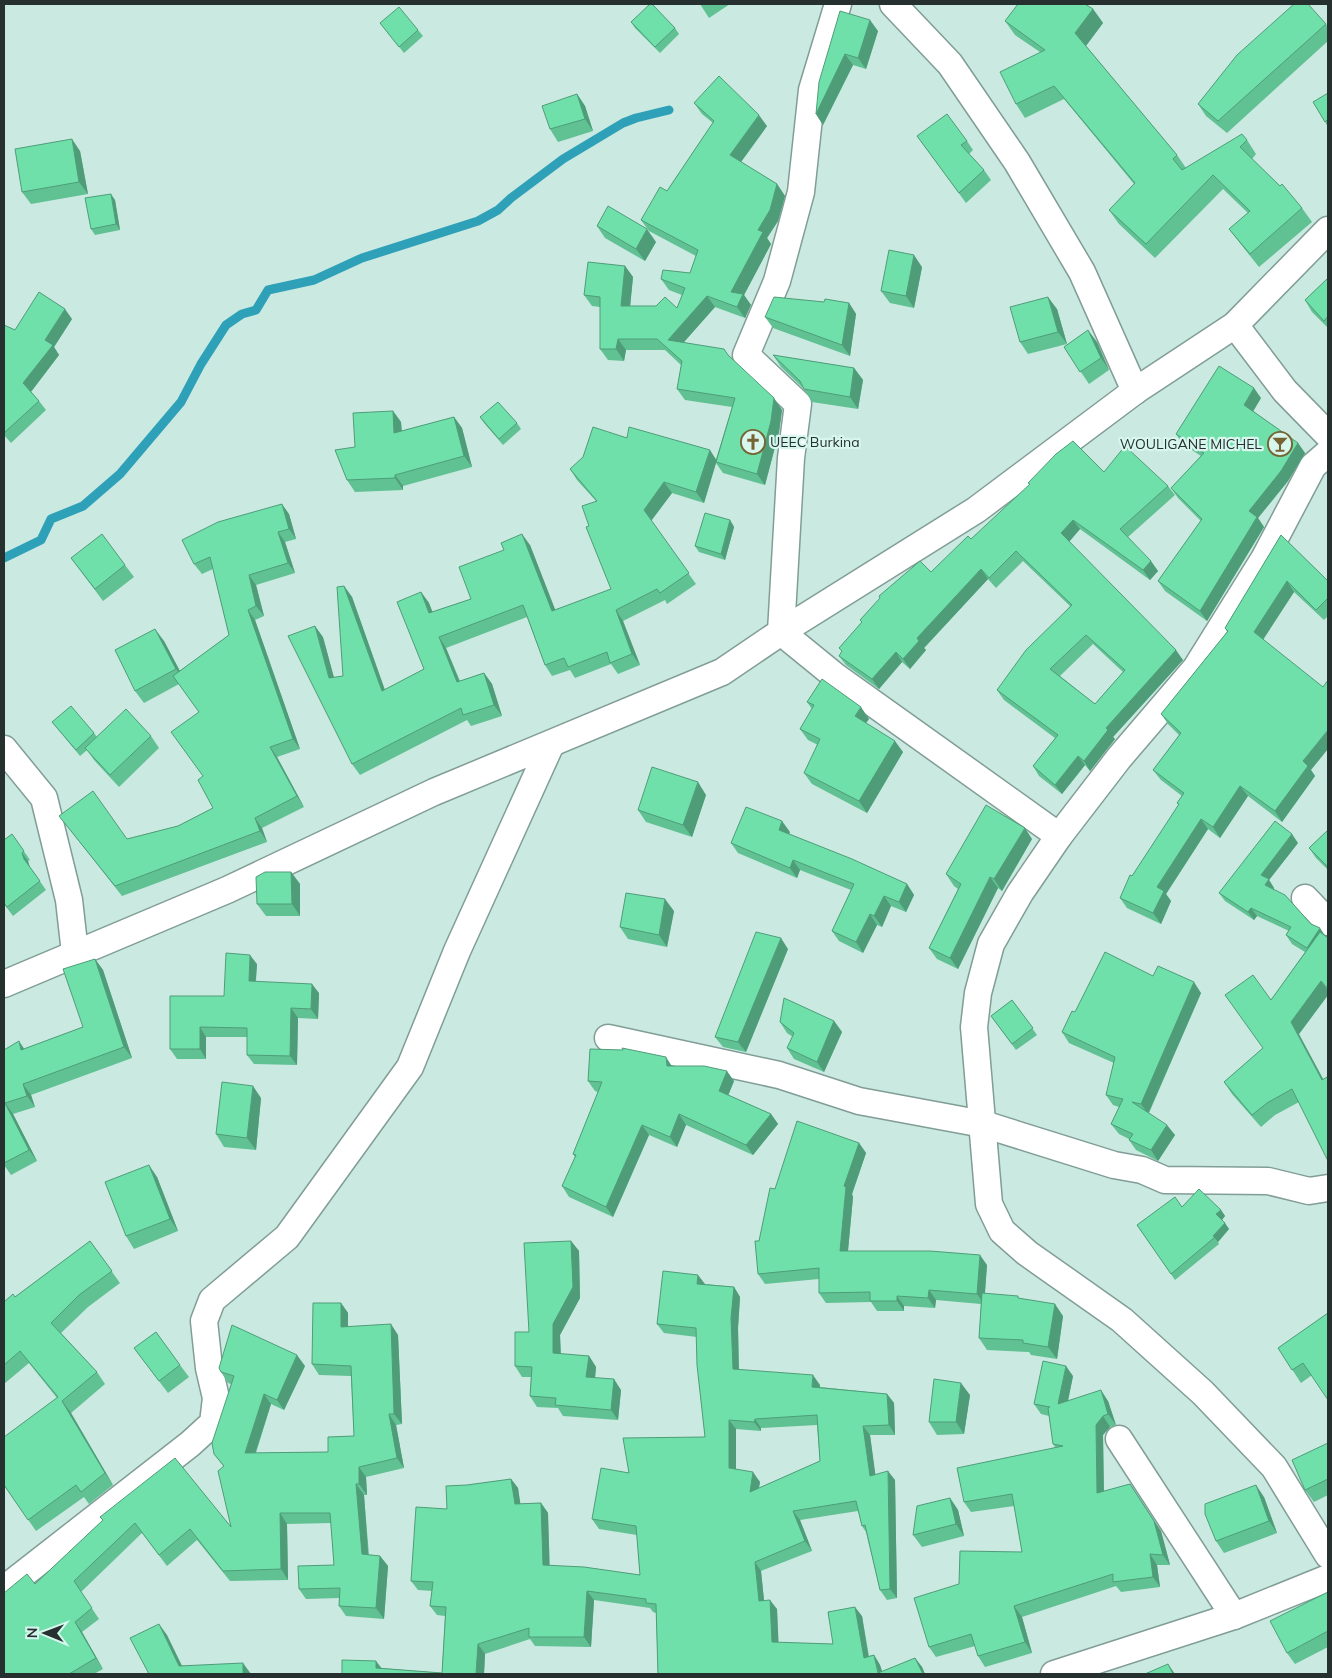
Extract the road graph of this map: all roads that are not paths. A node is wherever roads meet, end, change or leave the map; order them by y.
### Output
1 (838, 4) edge
2 (893, 4) edge
3 (1328, 230) edge
4 (1235, 325) junction
5 (1135, 391) junction
6 (1328, 435) edge
7 (1328, 453) edge
8 (781, 632) junction
9 (551, 744) junction
10 (4, 748) edge
11 (1059, 836) junction
12 (1305, 898) dead end
13 (1328, 922) edge
14 (76, 953) junction
15 (4, 984) edge
16 (608, 1038) dead end
17 (983, 1124) junction
18 (1328, 1188) edge
19 (1119, 1439) dead end
20 (1328, 1555) edge
21 (1328, 1578) edge
22 (4, 1589) edge
23 (1234, 1616) junction
24 (1054, 1674) edge

1 - 8 street
2 - 5 street
3 - 4 street
4 - 5 street
4 - 6 street
5 - 8 street
7 - 11 street
8 - 9 street
8 - 11 street
9 - 14 street
9 - 22 street
10 - 14 street
11 - 17 street
12 - 13 street
14 - 15 street
16 - 17 street
17 - 18 street
17 - 20 street
19 - 23 street
21 - 23 street
23 - 24 street

